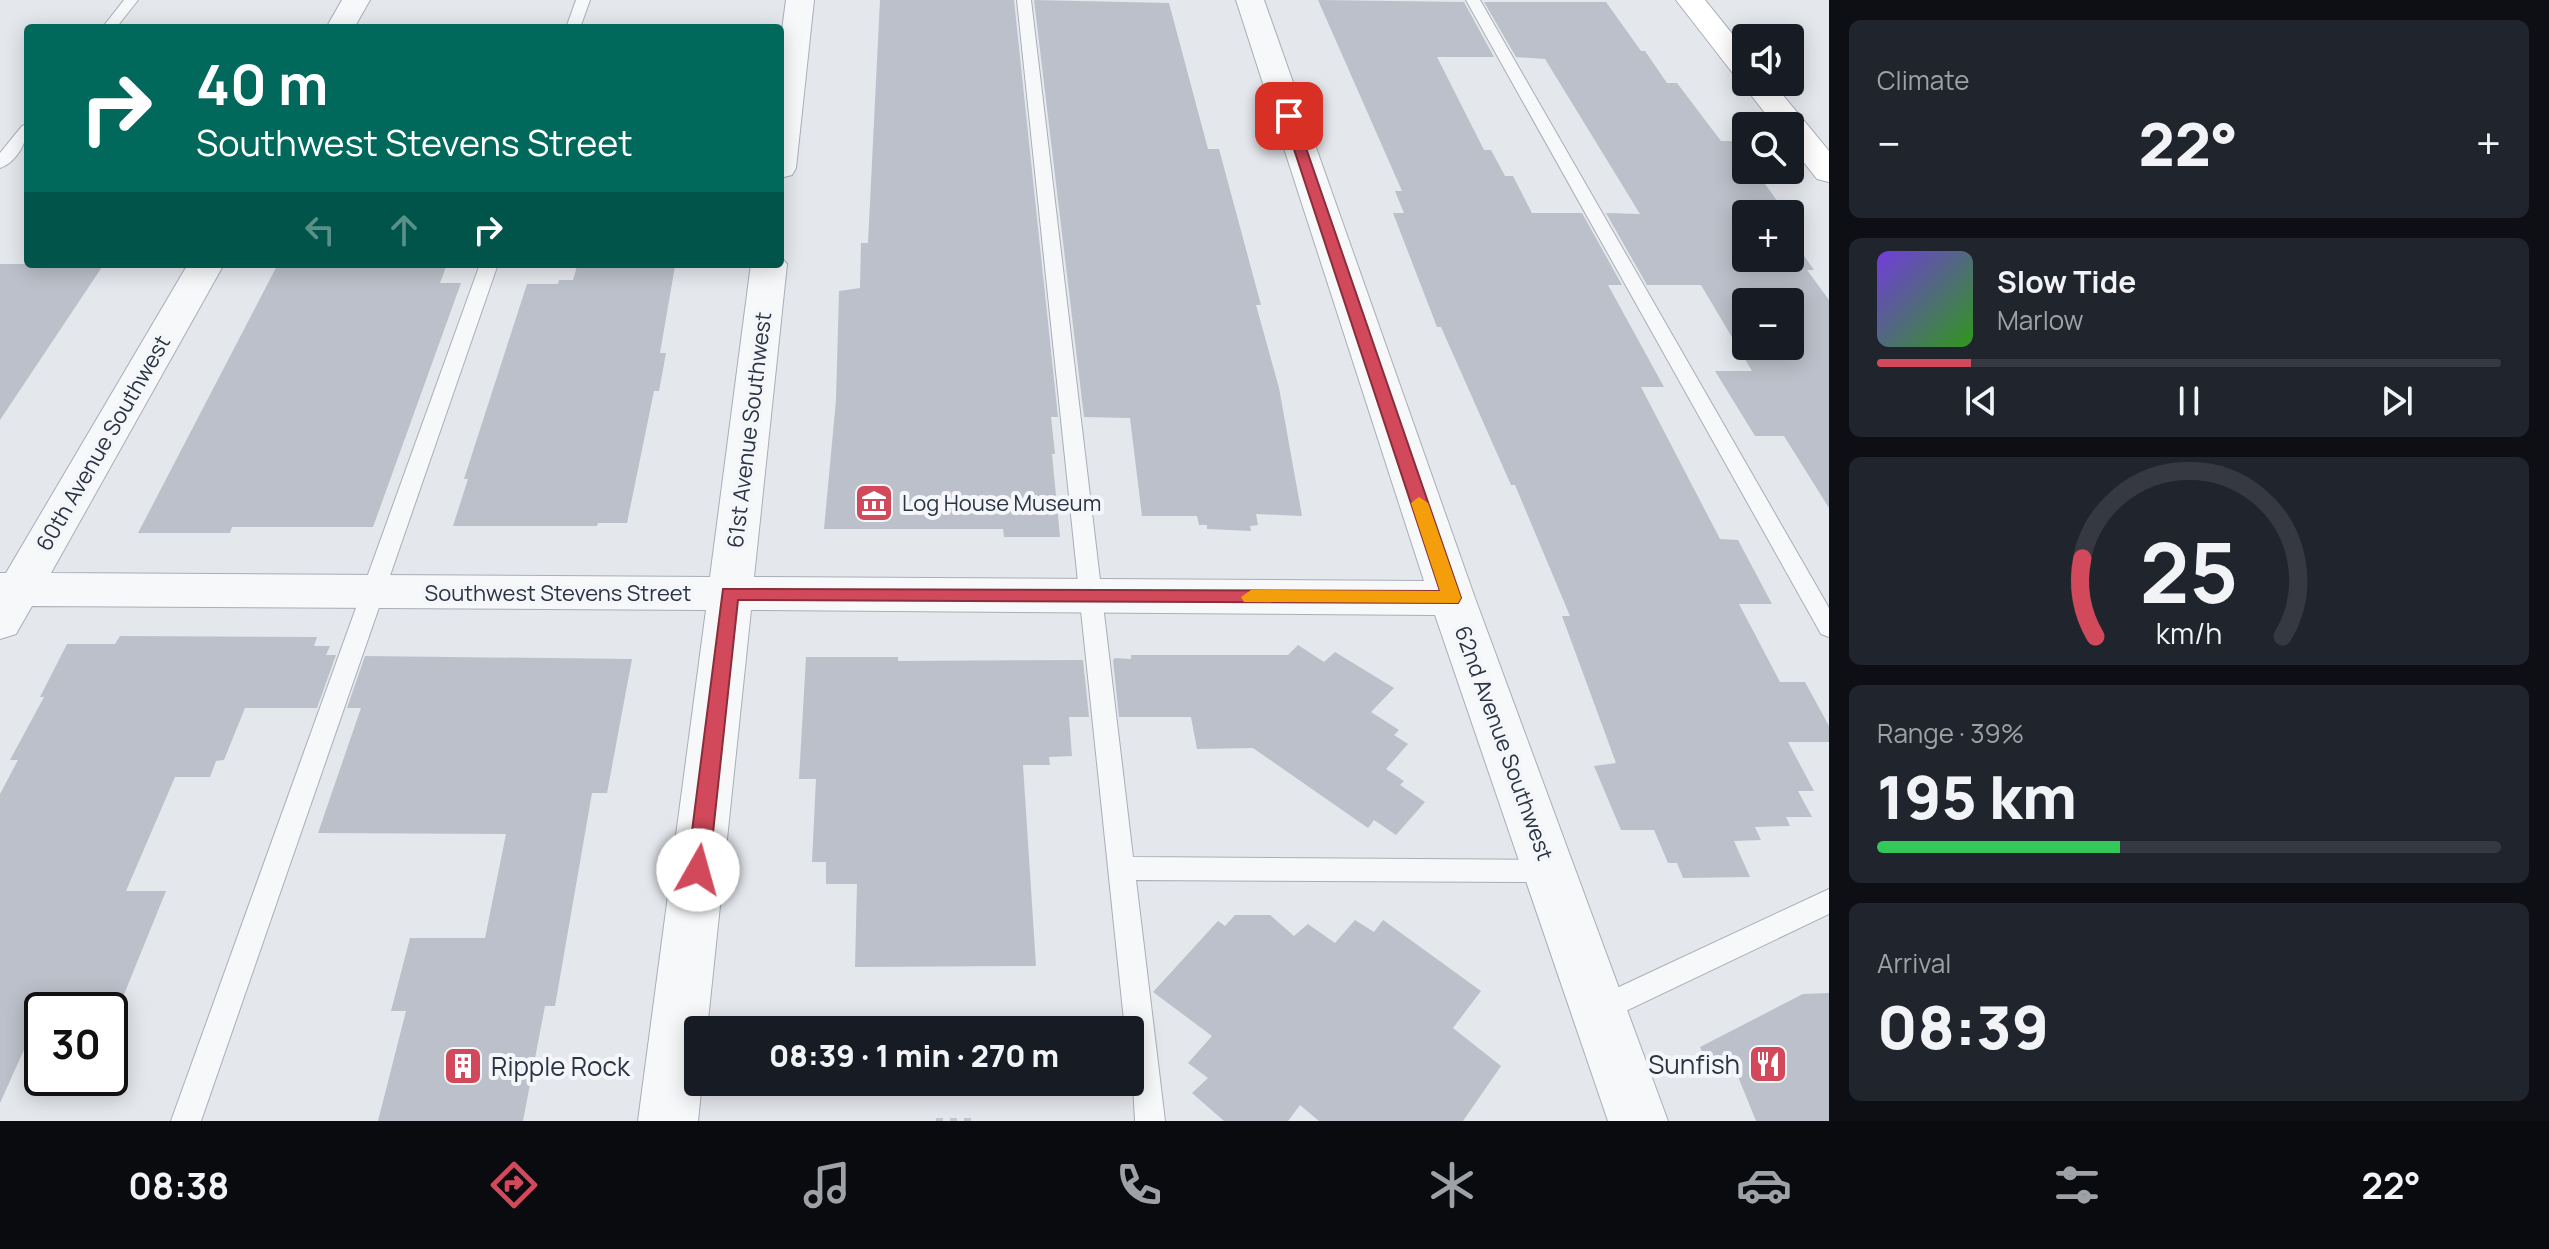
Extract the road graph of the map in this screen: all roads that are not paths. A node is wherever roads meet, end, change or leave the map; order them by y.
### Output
1 (131, 0) edge
2 (356, 0) edge
3 (583, 0) edge
4 (800, 0) edge
5 (1024, 0) edge
6 (1250, 0) edge
7 (1473, 0) edge
8 (1690, 0) edge
9 (112, 24) edge
10 (342, 24) edge
11 (574, 24) edge
12 (1732, 52) edge
13 (1767, 96) edge
14 (24, 134) edge
15 (784, 134) edge
16 (0, 163) edge
17 (1829, 172) edge
18 (204, 268) edge
19 (488, 268) edge
20 (769, 268) edge
21 (373, 591) junction
22 (730, 593) junction
23 (1089, 596) junction
24 (1452, 598) junction
25 (6, 600) edge
26 (1829, 628) edge
27 (1121, 868) junction
28 (1549, 871) junction
29 (1829, 901) edge
30 (1599, 1010) junction
31 (691, 1016) edge
32 (684, 1063) edge
33 (186, 1121) edge
34 (668, 1121) edge
35 (1150, 1121) edge
36 (1638, 1121) edge

1 - 9 lane
2 - 10 street
3 - 11 lane
4 - 15 street
5 - 23 lane
6 - 24 street, 62nd Avenue Southwest
7 - 26 lane
8 - 12 main road
13 - 17 main road
14 - 16 lane
18 - 25 street, 60th Avenue Southwest
19 - 21 lane
20 - 22 street, 61st Avenue Southwest
21 - 22 street, Southwest Stevens Street
21 - 25 street, Southwest Stevens Street
21 - 33 lane
22 - 23 street, Southwest Stevens Street
22 - 31 street, 61st Avenue Southwest
23 - 24 street, Southwest Stevens Street
23 - 27 lane
24 - 28 street, 62nd Avenue Southwest
27 - 28 lane
27 - 35 lane
28 - 30 street, 62nd Avenue Southwest
29 - 30 lane
30 - 36 street, 62nd Avenue Southwest
32 - 34 street, 61st Avenue Southwest

